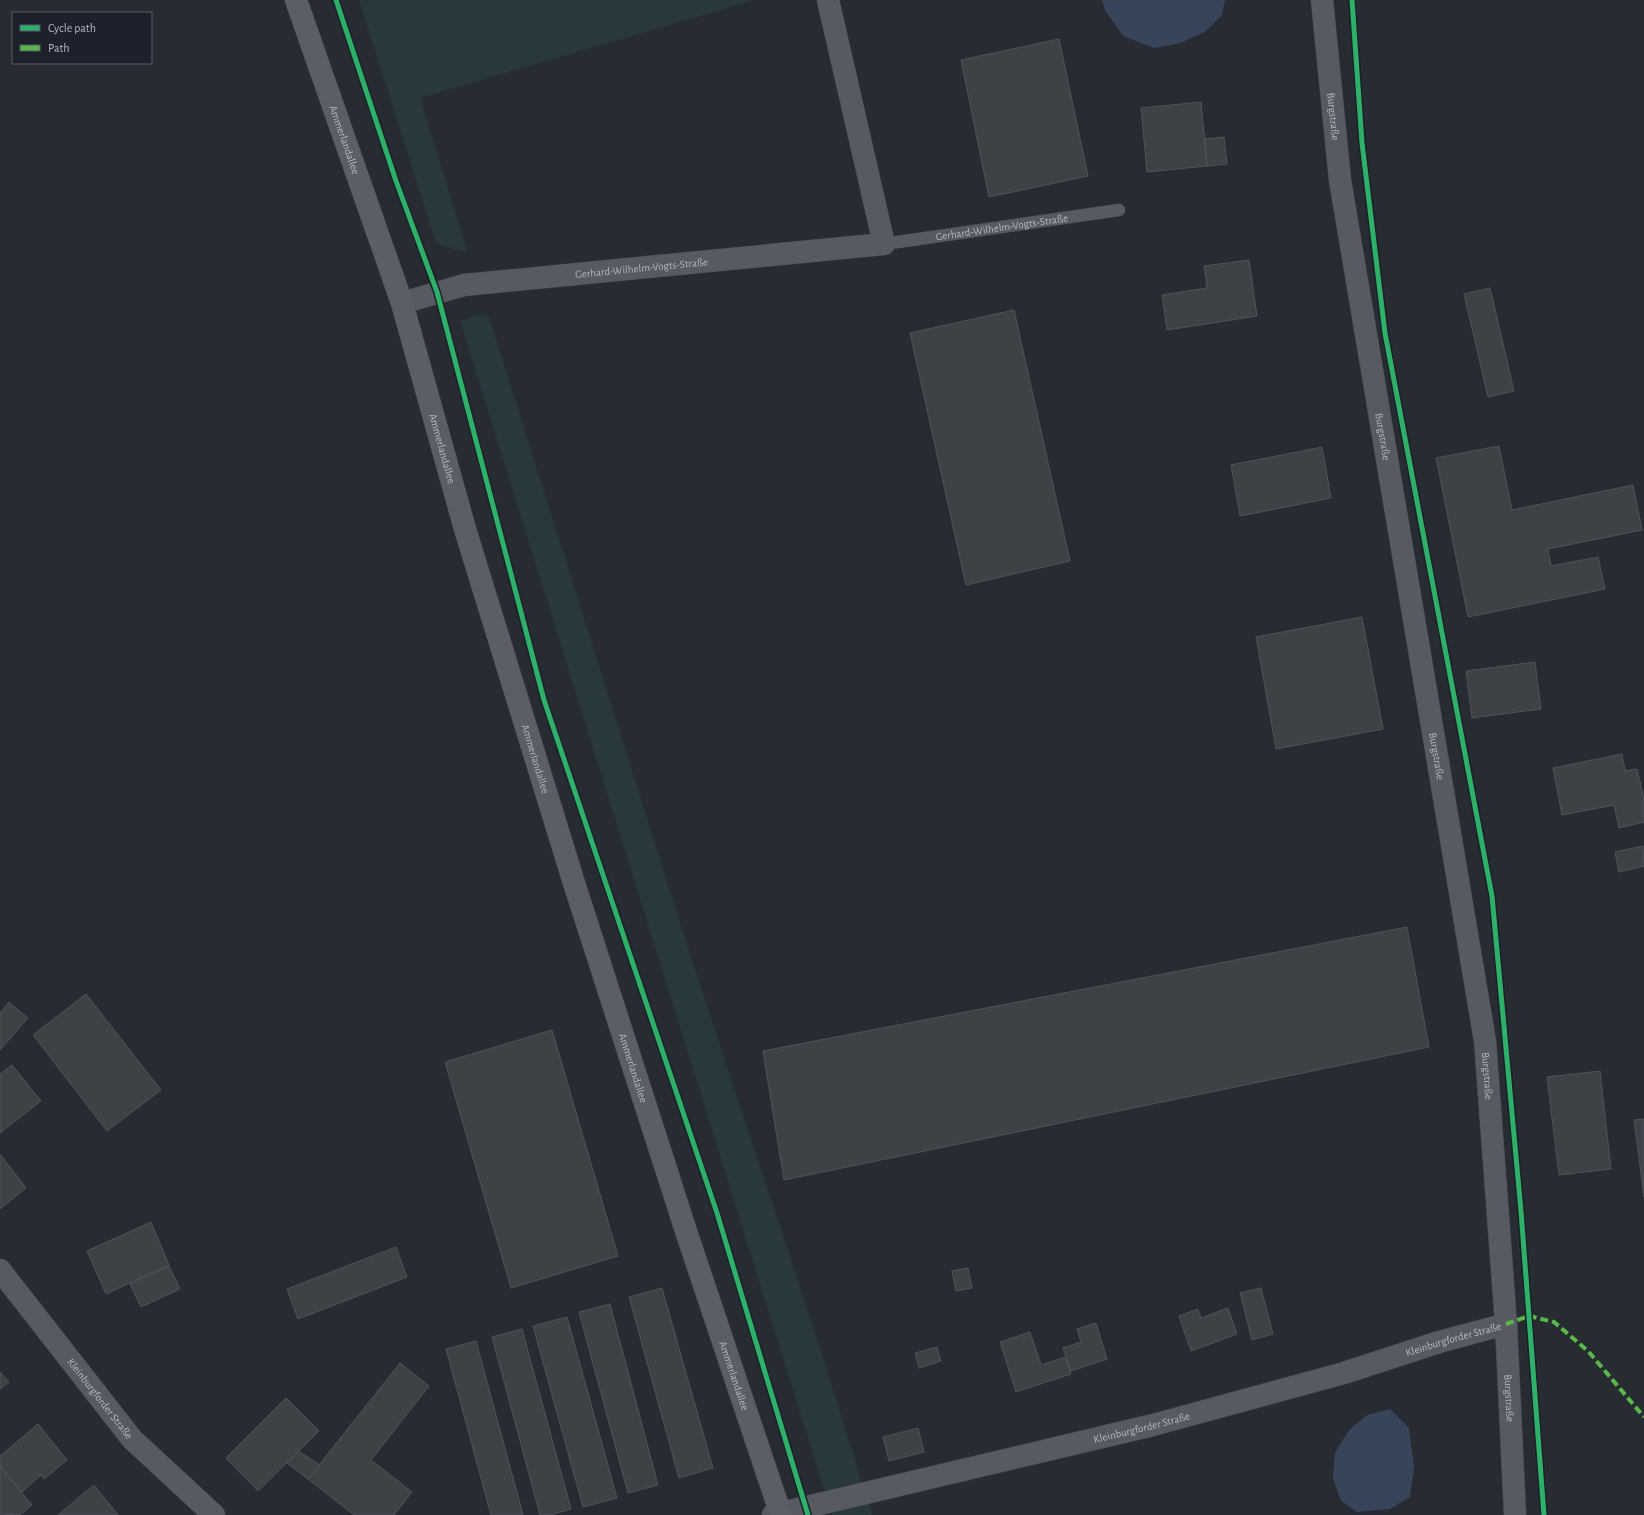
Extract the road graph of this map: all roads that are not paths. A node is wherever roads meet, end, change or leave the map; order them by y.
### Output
1 (296, 0) edge
2 (828, 0) edge
3 (1322, 0) edge
4 (1119, 210) dead end
5 (884, 244) junction
6 (402, 303) junction
7 (0, 1270) edge
8 (1506, 1324) junction
9 (778, 1514) edge
10 (214, 1515) edge
11 (1515, 1515) edge

1 - 6 main road, Ammerlandallee
2 - 5 street
3 - 8 street, Burgstraße
4 - 5 lane, Gerhard-Wilhelm-Vogts-Straße
5 - 6 street, Gerhard-Wilhelm-Vogts-Straße
6 - 9 main road, Ammerlandallee
7 - 10 street, Kleinburgforder Straße
8 - 9 street, Kleinburgforder Straße
8 - 11 street, Burgstraße

